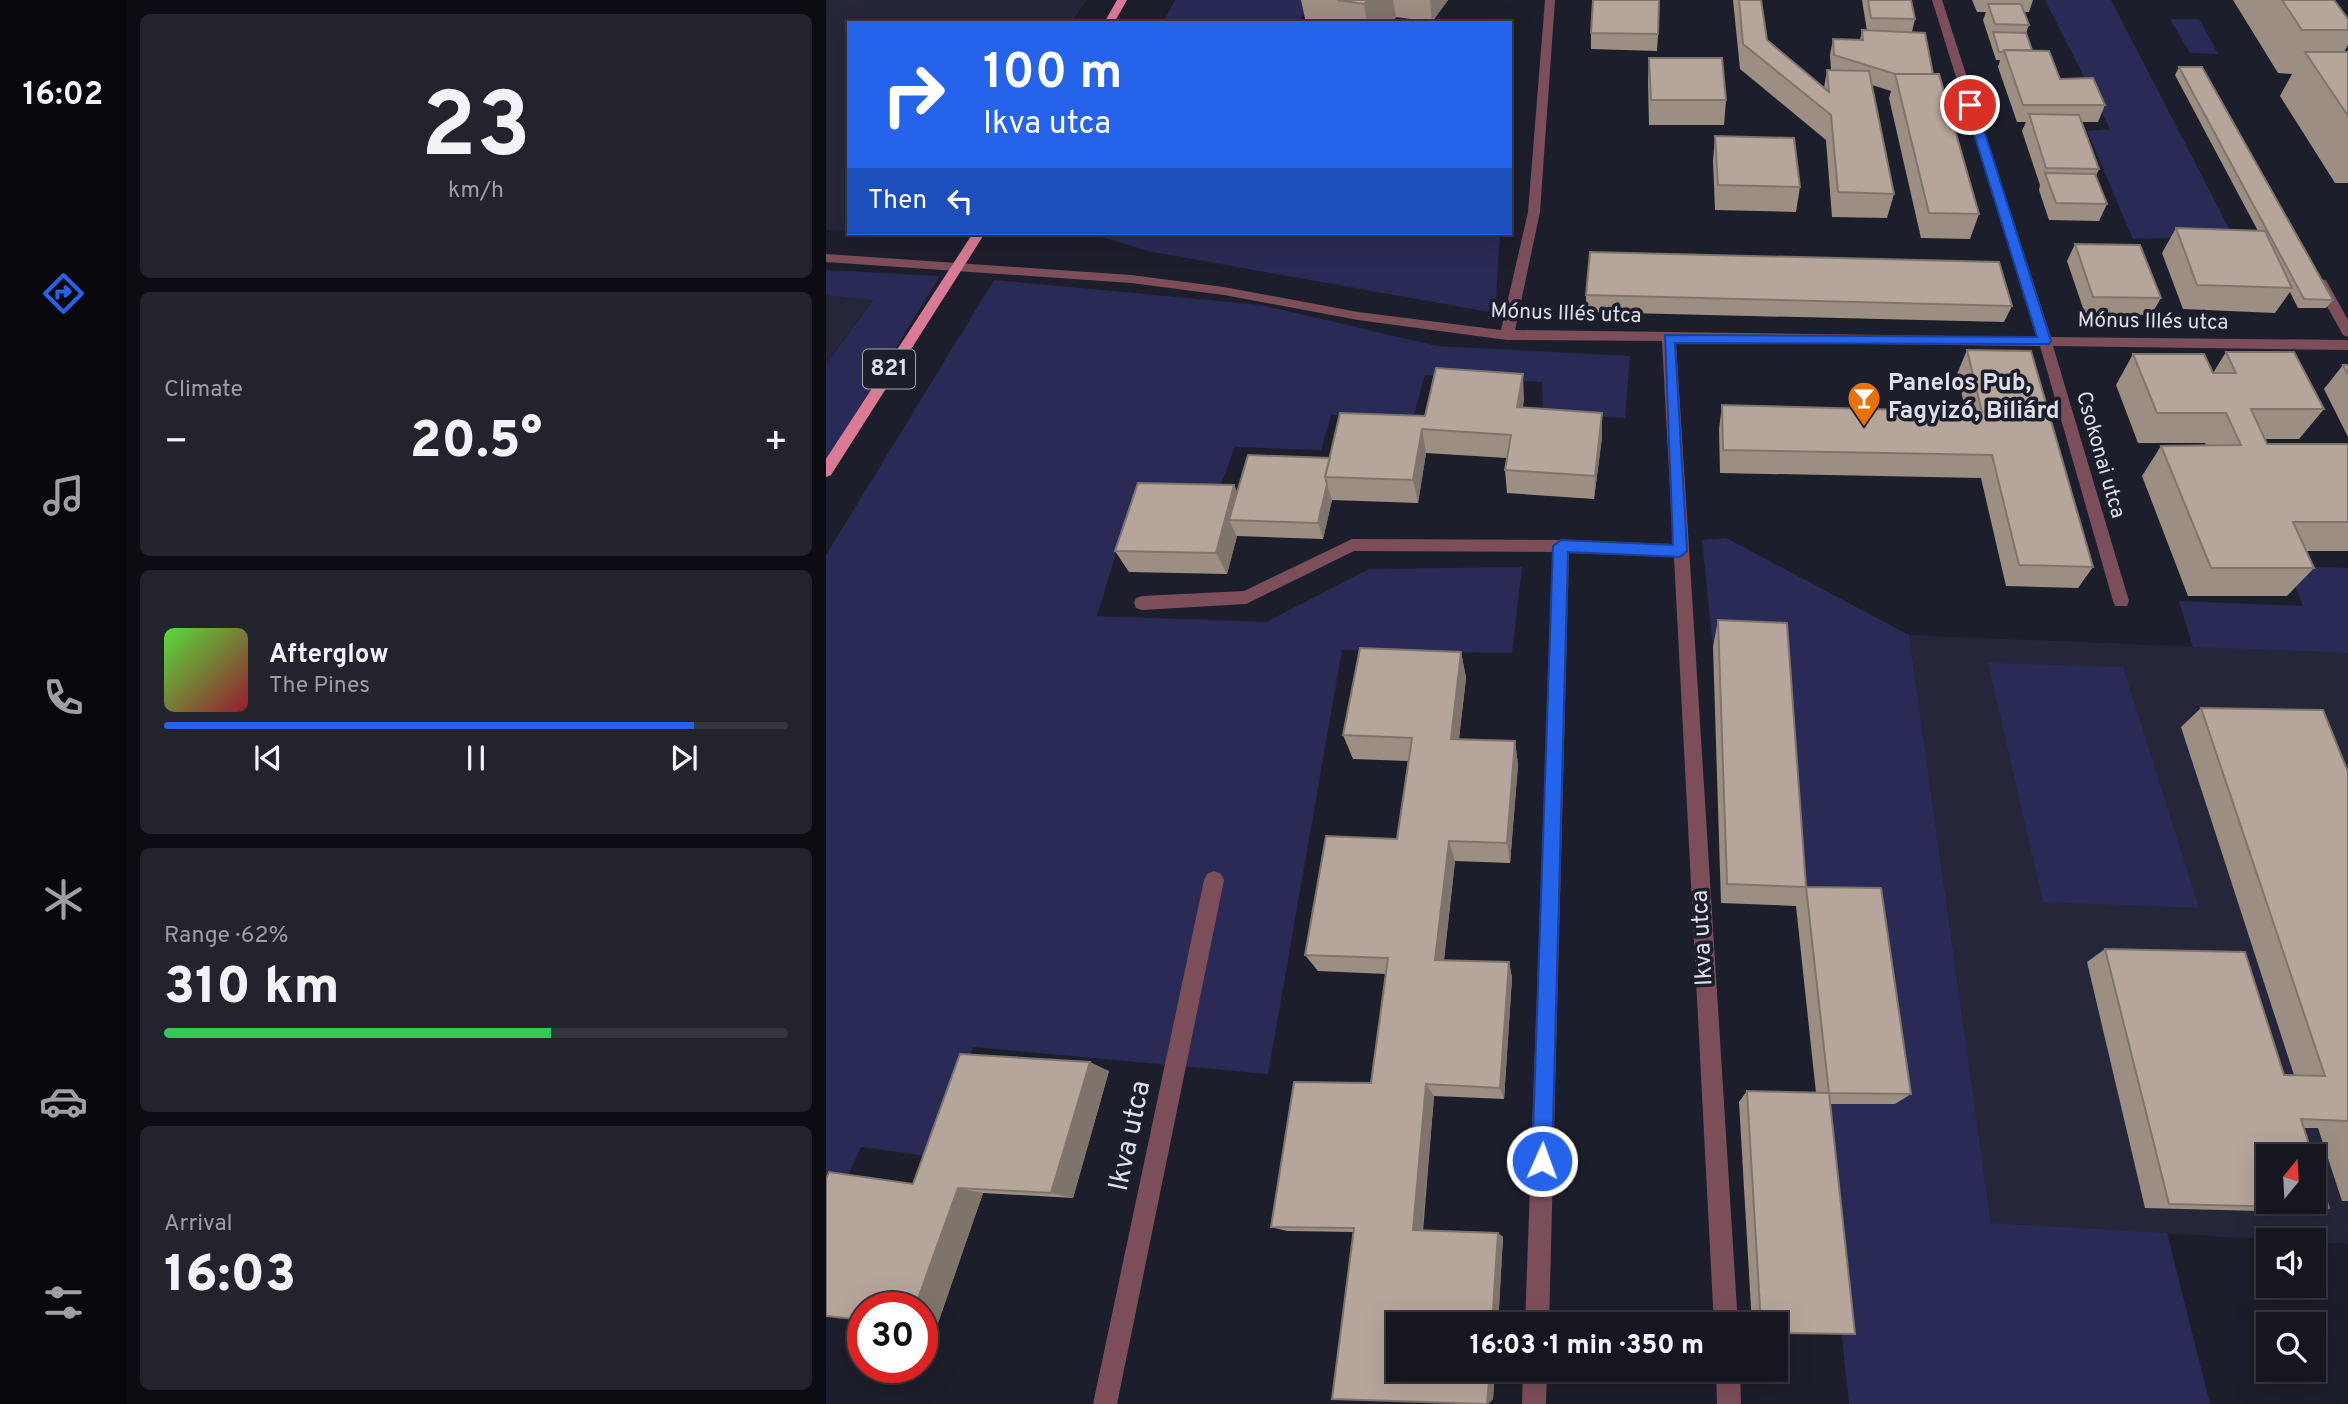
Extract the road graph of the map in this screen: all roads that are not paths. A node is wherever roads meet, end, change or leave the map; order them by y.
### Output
1 (1122, 0) edge
2 (1550, 0) edge
3 (1937, 0) edge
4 (1110, 21) edge
5 (978, 235) edge
6 (826, 258) edge
7 (955, 268) junction
8 (2315, 273) edge
9 (2348, 332) edge
10 (1507, 335) junction
11 (1669, 338) junction
12 (2045, 341) junction
13 (2348, 345) edge
14 (826, 471) edge
15 (1561, 546) junction
16 (1680, 551) junction
17 (2121, 601) dead end
18 (1142, 603) dead end
19 (1214, 880) dead end
20 (1537, 1312) edge
21 (1725, 1312) edge
22 (1535, 1382) edge
23 (1728, 1382) edge
24 (1105, 1404) edge
25 (1534, 1404) edge
26 (1729, 1404) edge

1 - 4 main road
2 - 10 street
3 - 12 street, Csokonai utca
5 - 7 main road, 821
6 - 7 street, Mónus Illés utca
7 - 10 street, Mónus Illés utca
7 - 14 main road, 821
8 - 9 street
10 - 11 street, Mónus Illés utca
11 - 12 street, Mónus Illés utca
11 - 16 street, Ikva utca
12 - 13 street, Mónus Illés utca
12 - 17 street, Csokonai utca
15 - 16 street
15 - 18 street
15 - 20 street
16 - 21 street, Ikva utca
19 - 24 street, Ikva utca
22 - 25 street
23 - 26 street

